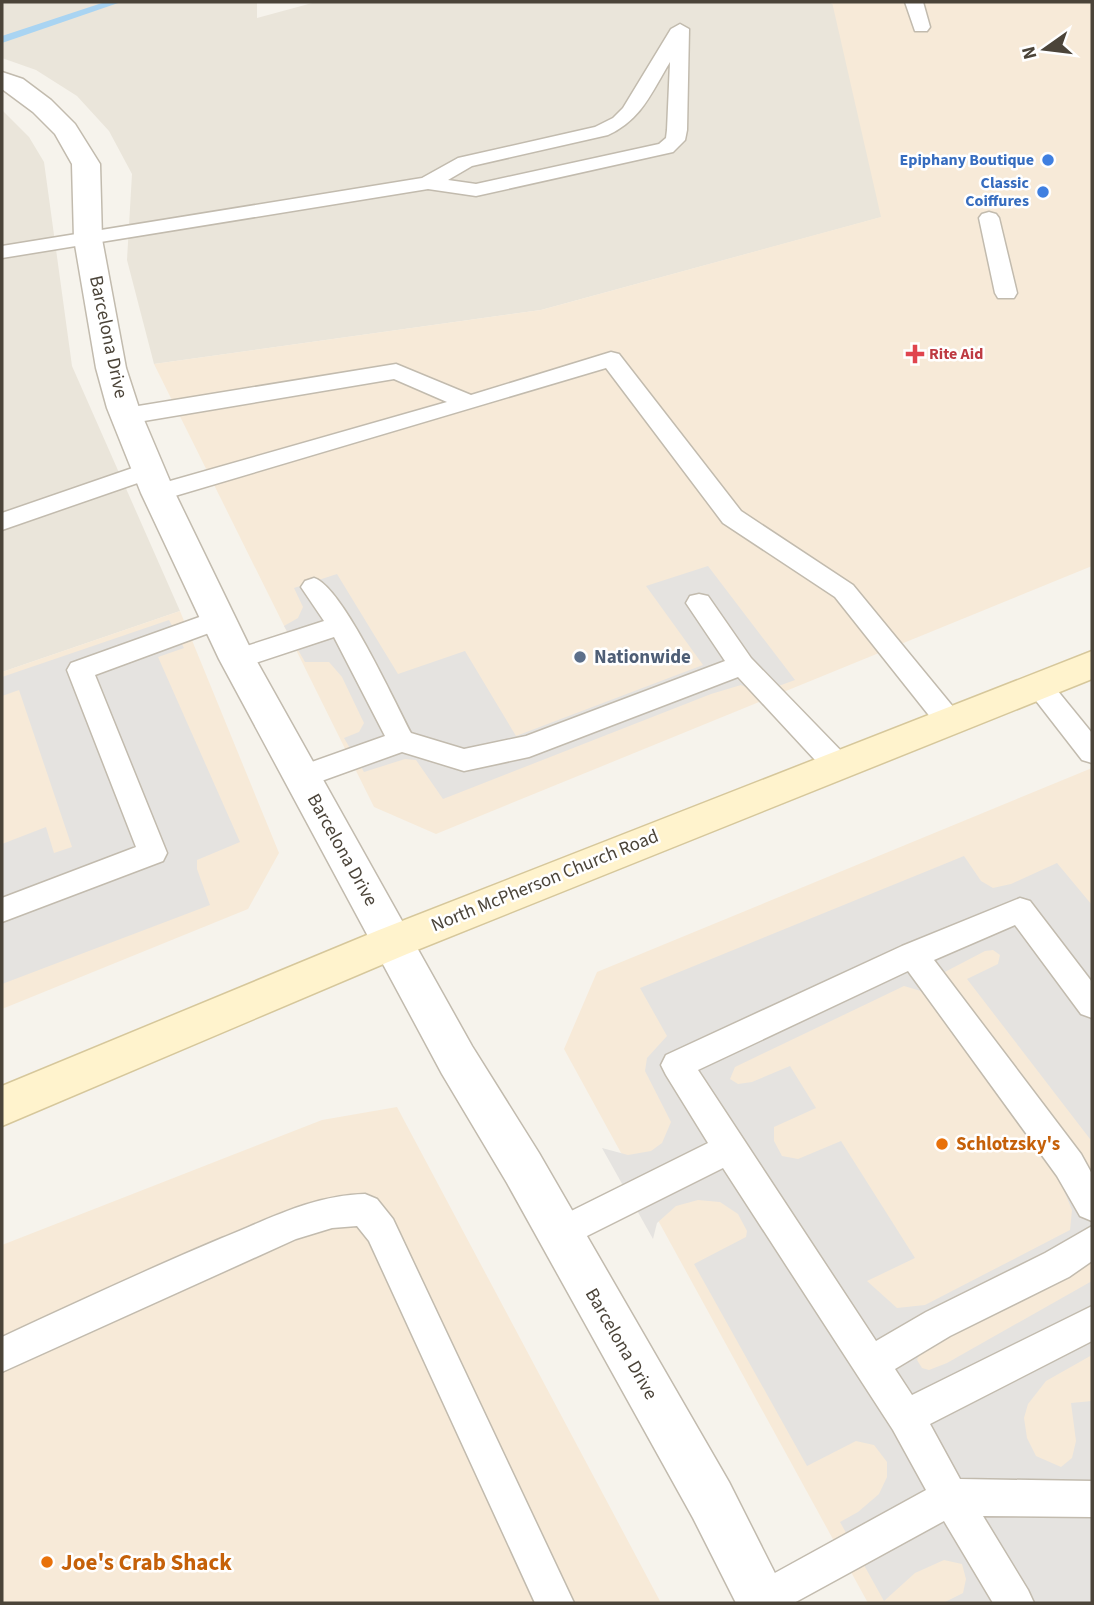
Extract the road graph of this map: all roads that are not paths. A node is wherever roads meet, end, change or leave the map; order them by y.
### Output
1 (914, 2) edge
2 (921, 27) dead end
3 (2, 80) edge
4 (428, 183) junction
5 (989, 218) dead end
6 (88, 239) junction
7 (2, 251) edge
8 (1006, 293) dead end
9 (470, 403) junction
10 (126, 416) junction
11 (152, 482) junction
12 (2, 522) edge
13 (314, 587) dead end
14 (699, 603) dead end
15 (219, 620) junction
16 (341, 625) junction
17 (237, 659) junction
18 (1092, 664) edge
19 (742, 665) junction
20 (1039, 686) junction
21 (949, 721) junction
22 (401, 741) junction
23 (1092, 751) edge
24 (838, 765) junction
25 (302, 777) junction
26 (2, 910) edge
27 (393, 942) junction
28 (913, 955) junction
29 (1092, 1005) edge
30 (2, 1106) edge
31 (729, 1149) junction
32 (1092, 1205) edge
33 (559, 1234) junction
34 (1092, 1242) edge
35 (1092, 1323) edge
36 (2, 1354) edge
37 (871, 1364) junction
38 (906, 1416) junction
39 (950, 1497) junction
40 (1092, 1499) edge
41 (761, 1602) edge
42 (555, 1603) edge
43 (1015, 1603) edge

1 - 2 lane
3 - 6 street, Barcelona Drive
4 - 4 lane
4 - 6 lane
5 - 8 lane
6 - 7 lane
6 - 10 street, Barcelona Drive
9 - 10 lane
9 - 11 lane
9 - 21 lane
10 - 11 street, Barcelona Drive
11 - 12 lane
11 - 15 street, Barcelona Drive
13 - 16 lane
14 - 19 lane
15 - 17 street, Barcelona Drive
15 - 26 lane
16 - 17 lane
16 - 22 lane
17 - 25 street, Barcelona Drive
18 - 20 main road, North McPherson Church Road
19 - 22 lane
19 - 24 lane
20 - 21 main road, North McPherson Church Road
20 - 23 lane
21 - 24 main road, North McPherson Church Road
22 - 25 lane
24 - 27 main road, North McPherson Church Road
25 - 27 street, Barcelona Drive
27 - 30 main road, North McPherson Church Road
27 - 33 street, Barcelona Drive
28 - 29 lane
28 - 31 lane
28 - 32 lane
31 - 33 lane
31 - 37 lane
33 - 41 street, Barcelona Drive
34 - 37 lane
35 - 38 lane
36 - 42 lane
37 - 38 lane
38 - 39 lane
39 - 40 lane
39 - 41 lane
39 - 43 lane

